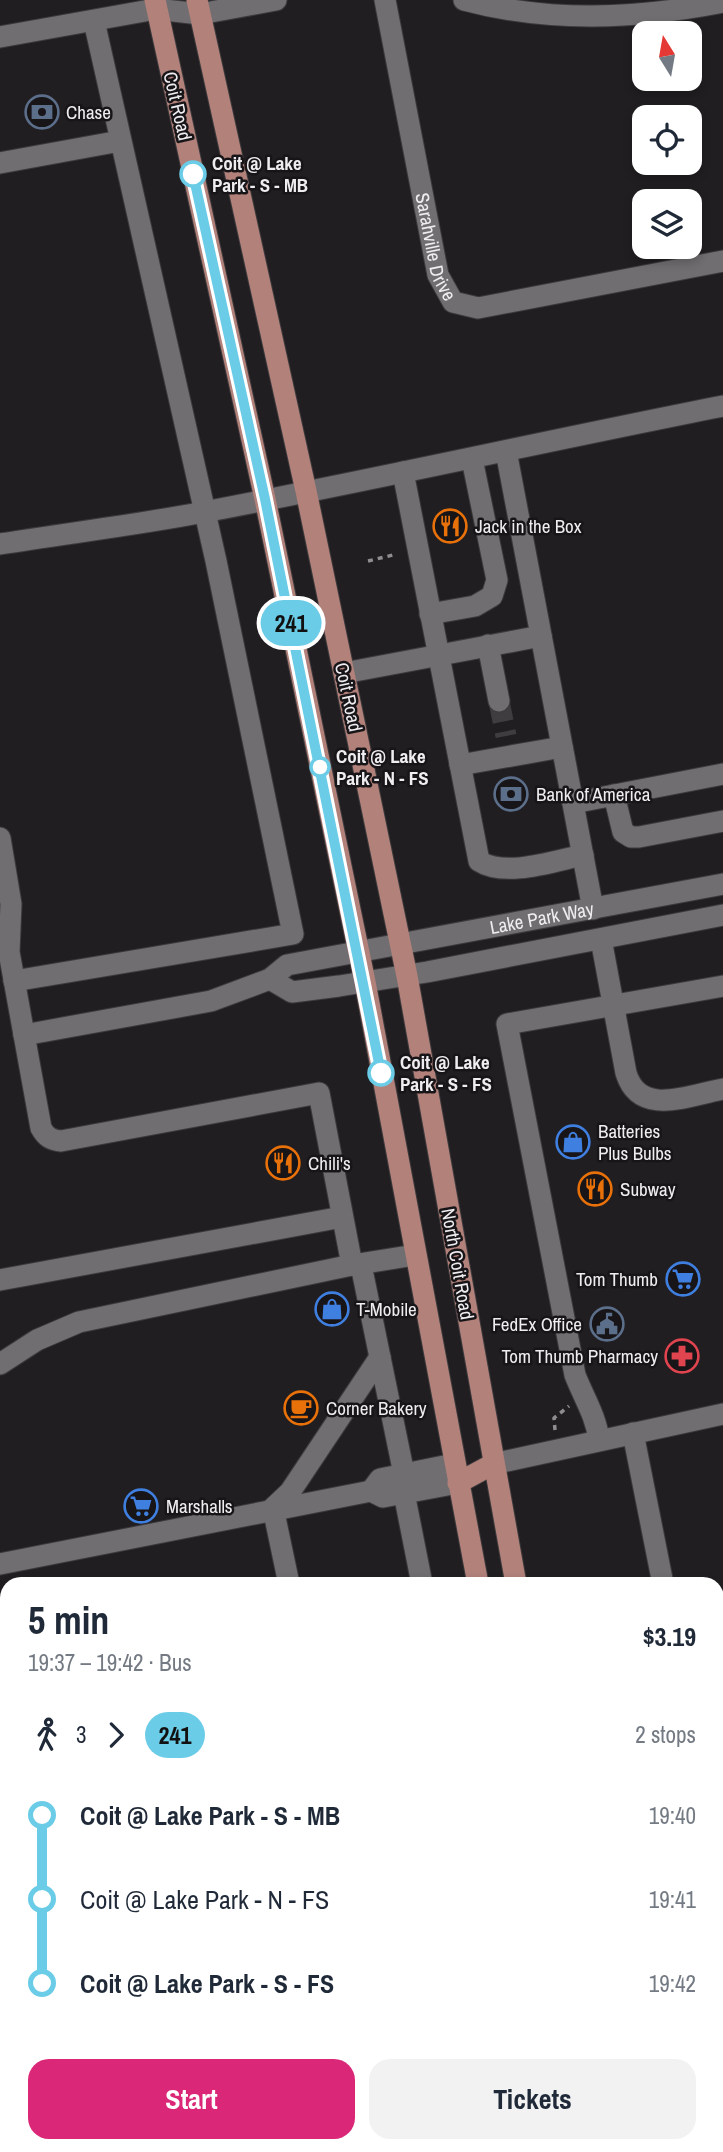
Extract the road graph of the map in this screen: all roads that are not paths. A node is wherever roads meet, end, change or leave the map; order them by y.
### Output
1 (276, 0) edge
2 (385, 0) edge
3 (464, 0) edge
4 (723, 2) edge
5 (160, 3) edge
6 (198, 7) edge
7 (94, 21) junction
8 (0, 37) edge
9 (120, 141) junction
10 (0, 163) edge
11 (723, 261) edge
12 (723, 406) edge
13 (506, 451) junction
14 (472, 459) junction
15 (403, 472) junction
16 (306, 491) junction
17 (265, 499) junction
18 (204, 512) junction
19 (0, 544) edge
20 (430, 614) junction
21 (541, 636) junction
22 (488, 645) junction
23 (438, 654) junction
24 (344, 673) junction
25 (499, 701) tunnel mouth
26 (562, 747) junction
27 (460, 765) junction
28 (723, 774) edge
29 (614, 795) junction
30 (573, 803) junction
31 (723, 821) edge
32 (0, 838) edge
33 (583, 855) junction
34 (723, 884) edge
35 (593, 909) junction
36 (723, 915) edge
37 (601, 939) junction
38 (400, 944) junction
39 (358, 952) junction
40 (407, 976) junction
41 (270, 979) junction
42 (14, 981) junction
43 (365, 982) junction
44 (723, 985) edge
45 (615, 1006) junction
46 (24, 1035) junction
47 (723, 1089) edge
48 (342, 1217) junction
49 (415, 1255) junction
50 (356, 1265) junction
51 (0, 1280) edge
52 (380, 1357) junction
53 (0, 1364) edge
54 (723, 1414) edge
55 (633, 1433) junction
56 (600, 1440) junction
57 (493, 1464) junction
58 (456, 1473) junction
59 (404, 1484) junction
60 (274, 1508) junction
61 (0, 1564) edge
62 (288, 1577) edge
63 (421, 1577) edge
64 (477, 1577) edge
65 (515, 1577) edge
66 (662, 1577) edge

1 - 6 street
2 - 11 street, Sarahville Drive
3 - 4 street
5 - 6 street
5 - 7 street
5 - 17 main road, Coit Road
6 - 16 main road, Coit Road
7 - 8 street
7 - 9 street
9 - 10 street
9 - 18 street
12 - 13 street
13 - 14 street
13 - 21 street
14 - 15 street
14 - 20 street
15 - 16 street
15 - 20 street
16 - 17 street
16 - 24 main road, Coit Road
17 - 18 street
17 - 39 main road, Coit Road
18 - 19 street
18 - 42 street
20 - 23 street
21 - 22 street
21 - 26 street
22 - 23 street
22 - 25 street
23 - 24 street
23 - 27 street
24 - 38 main road, Coit Road
26 - 27 street
26 - 30 street
27 - 33 street
28 - 29 street
29 - 30 street
29 - 31 street
30 - 33 street
32 - 42 street
33 - 35 street
34 - 35 street, Lake Park Way
35 - 38 street, Lake Park Way
36 - 37 street, Lake Park Way
37 - 40 street, Lake Park Way
37 - 45 street
38 - 39 street, Lake Park Way
38 - 40 main road, North Coit Road
39 - 41 street, Lake Park Way
39 - 43 main road, North Coit Road
40 - 43 street, Lake Park Way
40 - 57 main road, North Coit Road
41 - 43 street, Lake Park Way
41 - 46 street, Lake Park Way
42 - 46 street
43 - 49 main road, North Coit Road
44 - 45 street
45 - 47 street
45 - 56 street
46 - 48 street
48 - 50 street
48 - 51 street
49 - 50 street
49 - 58 main road, North Coit Road
50 - 52 street
50 - 53 street
52 - 59 street
52 - 60 street
54 - 55 street
55 - 56 street
55 - 66 street
56 - 57 street
57 - 58 main road
57 - 65 main road, North Coit Road
58 - 59 street
58 - 64 main road, North Coit Road
59 - 60 street
59 - 63 street
60 - 61 street
60 - 62 street

